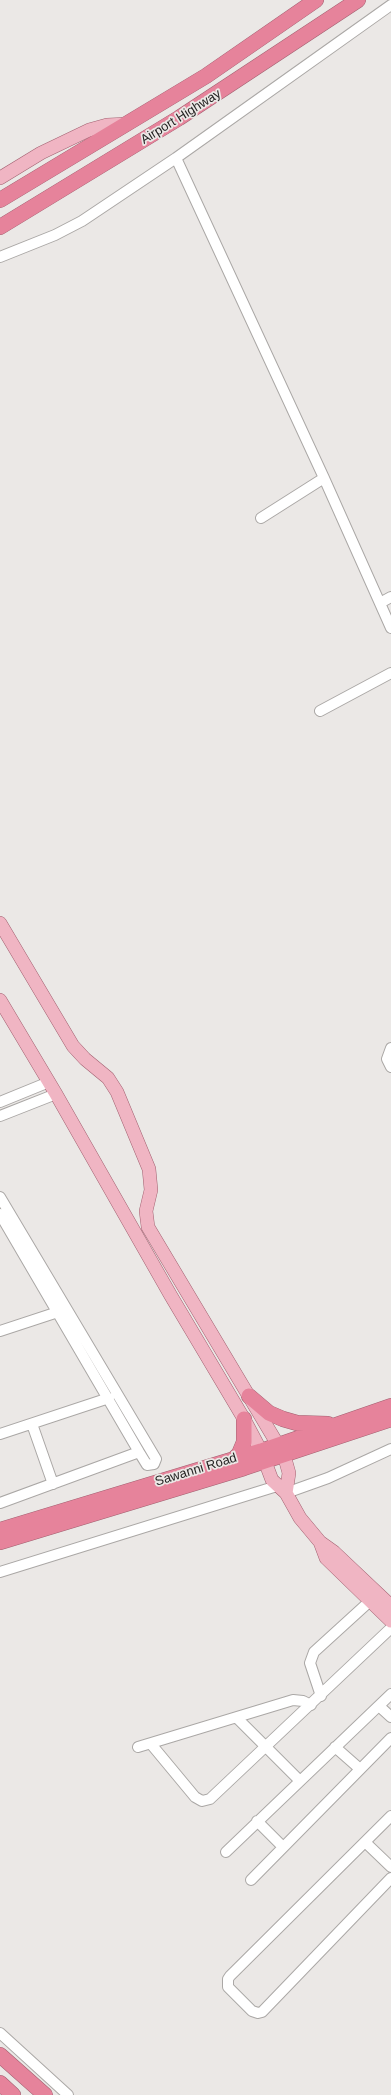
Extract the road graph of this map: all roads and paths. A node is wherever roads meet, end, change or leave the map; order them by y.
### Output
1 (316, 0) edge
2 (358, 0) edge
3 (391, 5) edge
4 (127, 124) junction
5 (176, 158) junction
6 (0, 178) edge
7 (0, 200) edge
8 (0, 227) edge
9 (0, 257) edge
10 (324, 478) junction
11 (260, 518) dead end
12 (391, 597) edge
13 (380, 603) junction
14 (391, 628) edge
15 (391, 672) edge
16 (320, 711) dead end
17 (0, 923) edge
18 (0, 1000) edge
19 (391, 1048) edge
20 (391, 1067) edge
21 (49, 1082) junction
22 (56, 1094) junction
23 (0, 1102) edge
24 (0, 1116) edge
25 (0, 1197) edge
26 (0, 1214) edge
27 (7, 1223) edge
28 (184, 1290) junction
29 (171, 1296) junction
30 (62, 1310) junction
31 (0, 1331) edge
32 (249, 1396) junction
33 (109, 1398) junction
34 (391, 1406) edge
35 (244, 1419) junction
36 (391, 1419) edge
37 (345, 1423) junction
38 (32, 1424) junction
39 (0, 1434) edge
40 (391, 1449) edge
41 (281, 1450) junction
42 (139, 1452) junction
43 (263, 1456) junction
44 (234, 1459) junction
45 (52, 1484) junction
46 (282, 1490) junction
47 (0, 1503) edge
48 (0, 1530) edge
49 (0, 1542) edge
50 (320, 1542) junction
51 (0, 1572) edge
52 (370, 1601) junction
53 (391, 1606) edge
54 (391, 1621) edge
55 (391, 1628) edge
56 (391, 1694) edge
57 (321, 1696) junction
58 (311, 1705) junction
59 (378, 1706) junction
60 (391, 1717) edge
61 (236, 1718) junction
62 (391, 1738) edge
63 (151, 1744) junction
64 (138, 1747) dead end
65 (266, 1747) junction
66 (335, 1747) junction
67 (360, 1769) junction
68 (300, 1781) junction
69 (391, 1816) edge
70 (257, 1821) junction
71 (365, 1842) junction
72 (283, 1847) junction
73 (226, 1852) dead end
74 (391, 1867) edge
75 (391, 1878) edge
76 (250, 1880) dead end
77 (0, 2032) edge
78 (0, 2055) edge
79 (0, 2083) edge
80 (13, 2095) edge
81 (45, 2095) edge
82 (68, 2095) edge

1 - 4 highway, Airport Highway
2 - 8 highway, Airport Highway
3 - 5 street
4 - 6 main road
4 - 7 highway, Airport Highway
5 - 9 street
5 - 10 street
10 - 11 street
10 - 13 street
12 - 13 street
13 - 14 street
15 - 16 street
17 - 28 main road
18 - 21 main road
19 - 20 street
21 - 22 main road
21 - 23 street
22 - 24 street
22 - 29 main road
25 - 27 street
26 - 27 street
27 - 30 street
28 - 29 main road
28 - 32 main road
29 - 35 main road
30 - 31 street
30 - 33 street
30 - 42 street
32 - 37 highway
32 - 41 main road
33 - 38 street
33 - 42 street
34 - 37 highway, Sawanni Road
35 - 43 main road
35 - 44 highway
36 - 41 highway, Sawanni Road
37 - 41 highway, Sawanni Road
38 - 39 street
38 - 45 street
40 - 46 street
41 - 43 highway, Sawanni Road
41 - 46 main road
42 - 45 street
43 - 44 highway, Sawanni Road
43 - 46 main road
43 - 49 highway, Sawanni Road
44 - 48 highway, Sawanni Road
45 - 47 street
46 - 50 main road
46 - 51 street
50 - 52 main road
50 - 53 main road
52 - 54 main road
52 - 57 street
55 - 57 street
56 - 59 street
57 - 58 street
58 - 61 street
58 - 65 street
59 - 60 street
59 - 66 street
61 - 63 street
61 - 65 street
62 - 67 street
63 - 64 street
63 - 65 street
65 - 68 street
66 - 67 street
66 - 68 street
67 - 72 street
68 - 70 street
69 - 71 street
70 - 72 street
70 - 73 street
71 - 74 street
71 - 75 street
72 - 76 street
77 - 82 street
78 - 81 highway
79 - 80 highway

